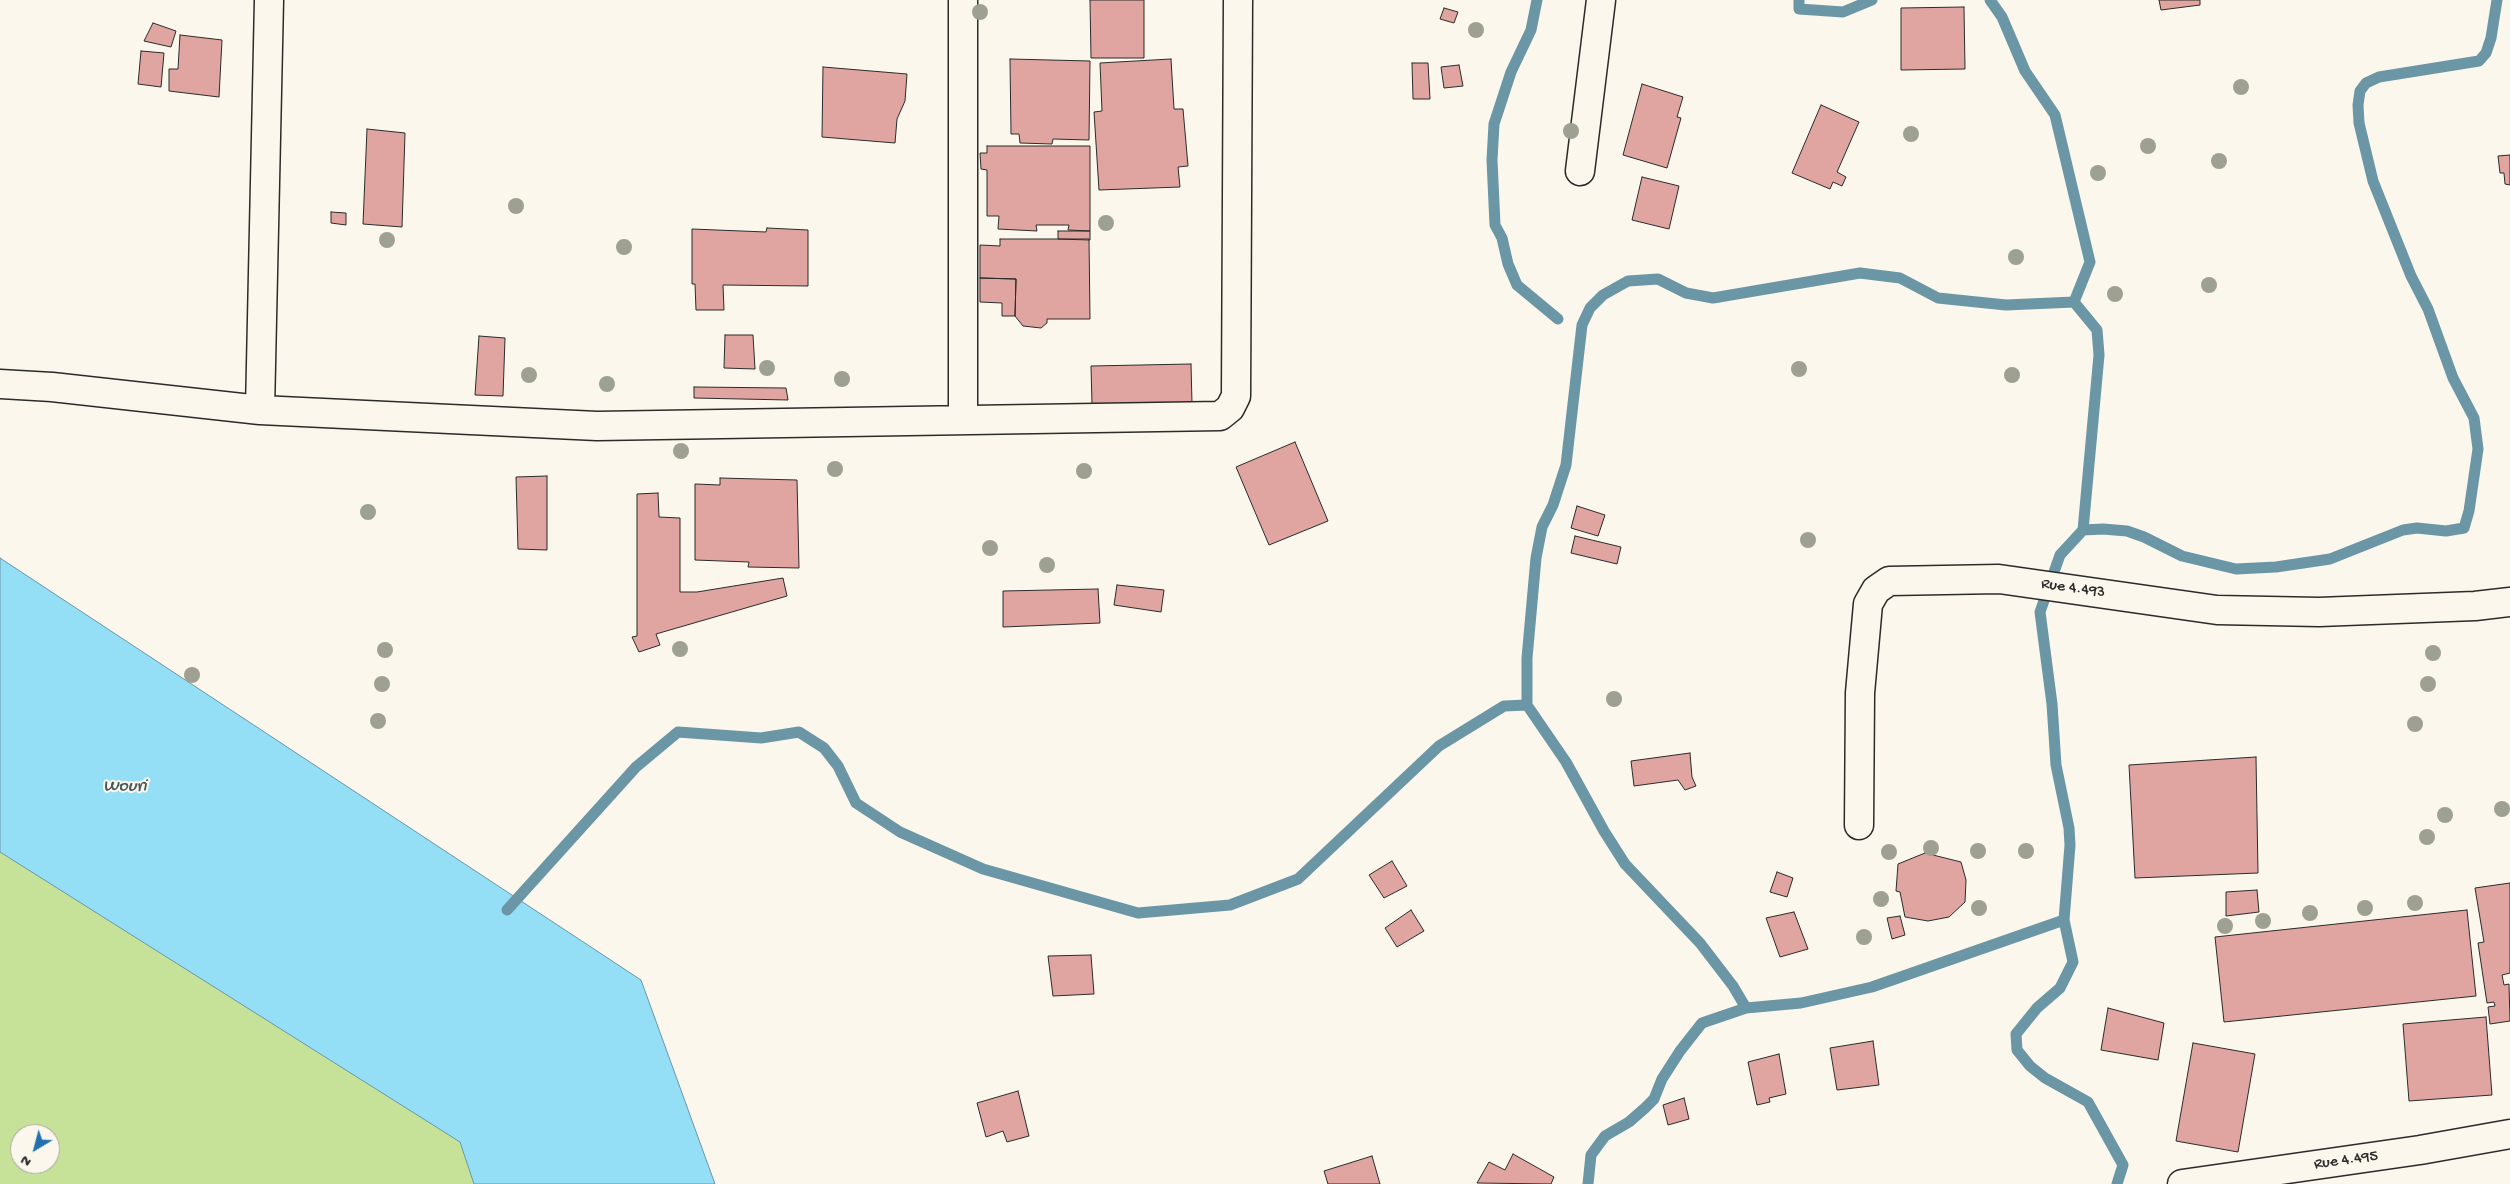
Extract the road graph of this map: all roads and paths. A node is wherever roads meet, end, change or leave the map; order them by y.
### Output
1 (269, 0) edge
2 (963, 0) edge
3 (1238, 0) edge
4 (1601, 0) edge
5 (1580, 171) dead end
6 (0, 384) edge
7 (260, 410) junction
8 (963, 419) junction
9 (2510, 602) edge
10 (1859, 825) dead end
11 (2510, 1134) edge
12 (2182, 1184) edge

1 - 7 street
2 - 8 street
3 - 8 street
4 - 5 street
6 - 7 street
7 - 8 street
9 - 10 street, Rue 4.493
11 - 12 street, Rue 4.495

